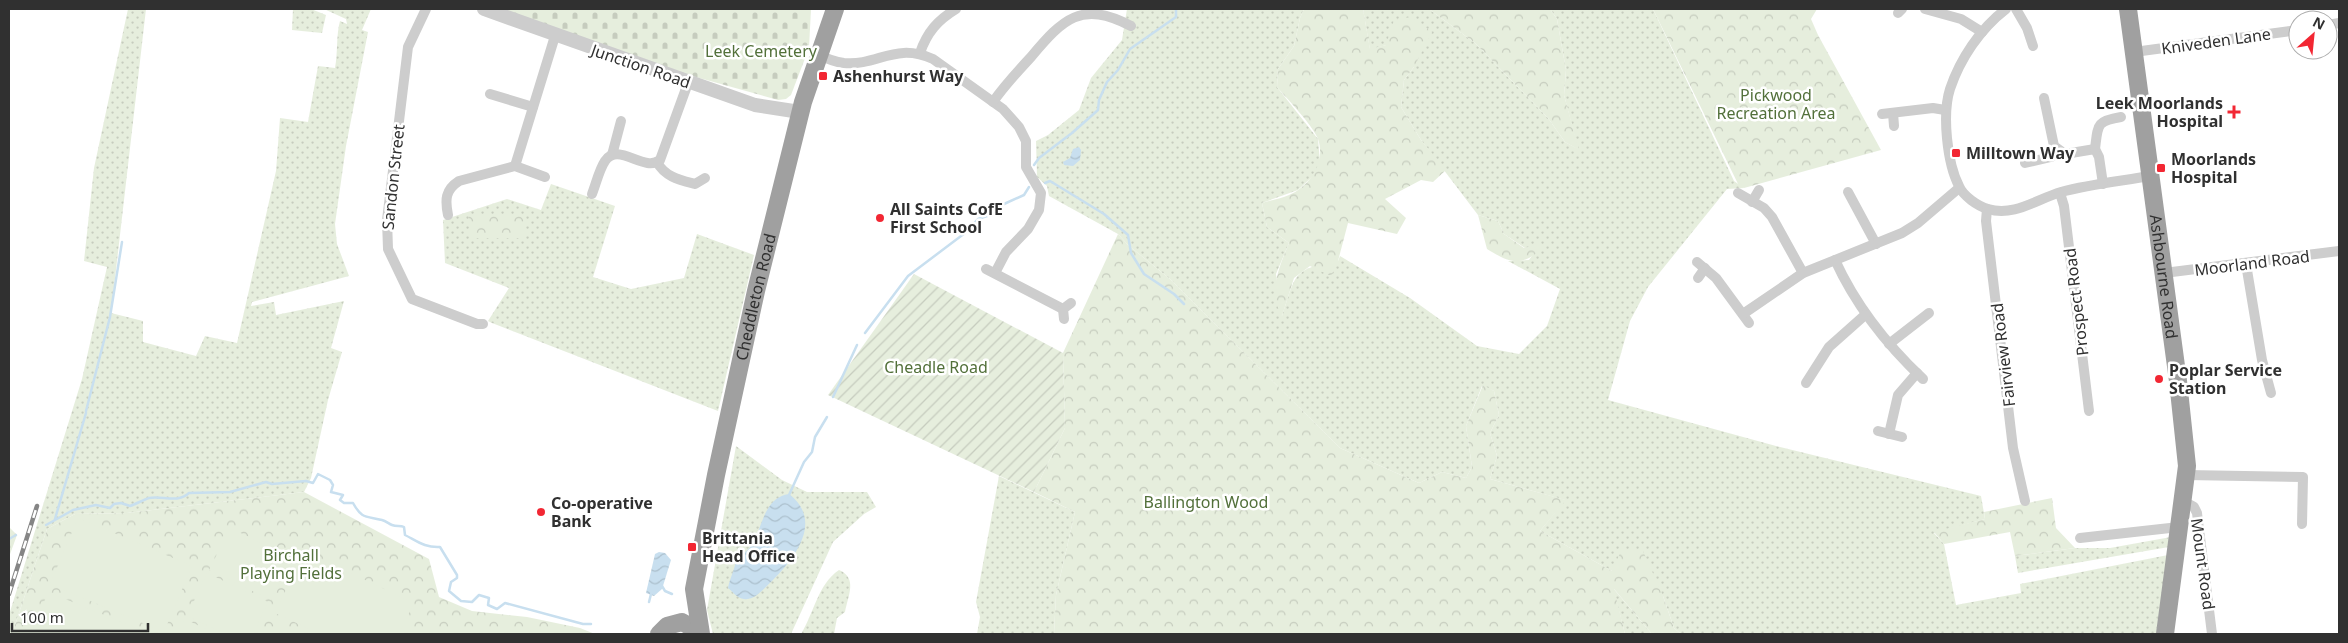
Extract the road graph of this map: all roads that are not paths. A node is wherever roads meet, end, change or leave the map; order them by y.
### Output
1 (426, 9) edge
2 (484, 9) edge
3 (834, 9) edge
4 (956, 9) edge
5 (1926, 9) edge
6 (2006, 9) edge
7 (2016, 9) edge
8 (2128, 9) edge
9 (1121, 14) edge
10 (1131, 26) dead end
11 (2288, 31) edge
12 (1982, 32) junction
13 (555, 36) junction
14 (2032, 46) dead end
15 (2134, 52) junction
16 (920, 53) junction
17 (817, 54) junction
18 (688, 82) junction
19 (490, 94) dead end
20 (993, 102) junction
21 (2049, 104) dead end
22 (533, 107) junction
23 (1945, 110) junction
24 (800, 112) junction
25 (2121, 117) dead end
26 (621, 121) dead end
27 (1894, 126) dead end
28 (2094, 149) junction
29 (2060, 151) junction
30 (612, 155) junction
31 (657, 162) junction
32 (2025, 163) dead end
33 (515, 166) junction
34 (2150, 176) junction
35 (545, 177) dead end
36 (705, 178) dead end
37 (2103, 184) junction
38 (1959, 188) junction
39 (1759, 190) dead end
40 (2060, 192) junction
41 (1738, 193) dead end
42 (592, 194) dead end
43 (1848, 200) dead end
44 (1752, 202) junction
45 (1988, 209) junction
46 (448, 216) dead end
47 (1876, 244) junction
48 (2339, 251) edge
49 (1835, 260) junction
50 (2246, 264) junction
51 (1803, 272) junction
52 (2164, 273) junction
53 (1698, 278) dead end
54 (1066, 310) dead end
55 (1865, 315) junction
56 (1927, 319) dead end
57 (483, 324) dead end
58 (1888, 344) junction
59 (1811, 373) junction
60 (1821, 378) dead end
61 (1806, 383) dead end
62 (2270, 395) dead end
63 (2089, 411) dead end
64 (1878, 431) dead end
65 (1889, 434) junction
66 (1902, 437) dead end
67 (2186, 475) junction
68 (2025, 501) dead end
69 (2183, 501) junction
70 (2302, 524) dead end
71 (2179, 527) junction
72 (2080, 538) dead end
73 (694, 589) junction
74 (673, 623) junction
75 (700, 633) edge
76 (659, 634) edge
77 (2165, 634) edge
78 (2212, 634) edge

1 - 57 street, Sandon Street
2 - 13 street, Junction Road
3 - 17 highway, Cheddleton Road
4 - 16 street
5 - 12 street
6 - 12 street
7 - 14 street
8 - 15 highway, Ashbourne Road
9 - 10 street
9 - 20 street
11 - 15 street, Kniveden Lane
12 - 23 street
13 - 18 street, Junction Road
13 - 22 street
15 - 34 highway, Ashbourne Road
16 - 17 street
16 - 20 street
17 - 24 highway, Cheddleton Road
18 - 24 street, Junction Road
18 - 31 street
19 - 22 street
20 - 54 street
21 - 29 street
22 - 33 street
23 - 27 street
23 - 38 street
24 - 73 highway, Cheddleton Road
25 - 28 street
26 - 30 street
28 - 29 street
28 - 37 street
29 - 32 street
30 - 31 street
30 - 42 street
31 - 36 street
33 - 35 street
33 - 46 street
34 - 37 street
34 - 52 highway, Ashbourne Road
37 - 40 street
38 - 45 street
38 - 47 street
39 - 44 street
40 - 45 street
40 - 63 street, Prospect Road
41 - 44 street
43 - 47 street
44 - 51 street
45 - 68 street, Fairview Road
47 - 49 street
48 - 50 street, Moorland Road
49 - 51 street
49 - 55 street
50 - 52 street, Moorland Road
50 - 62 street
51 - 53 street
52 - 67 highway, Ashbourne Road
55 - 58 street
55 - 59 street
56 - 58 street
58 - 65 street
59 - 60 street
59 - 61 street
64 - 65 street
65 - 66 street
67 - 69 highway, Ashbourne Road
67 - 70 street
69 - 71 highway, Ashbourne Road
69 - 78 street, Mount Road
71 - 72 street
71 - 77 highway, Ashbourne Road
73 - 74 highway, Cheddleton Road
73 - 75 highway, Cheddleton Road
74 - 75 highway, Cheddleton Road
74 - 76 highway, Cheddleton Road

